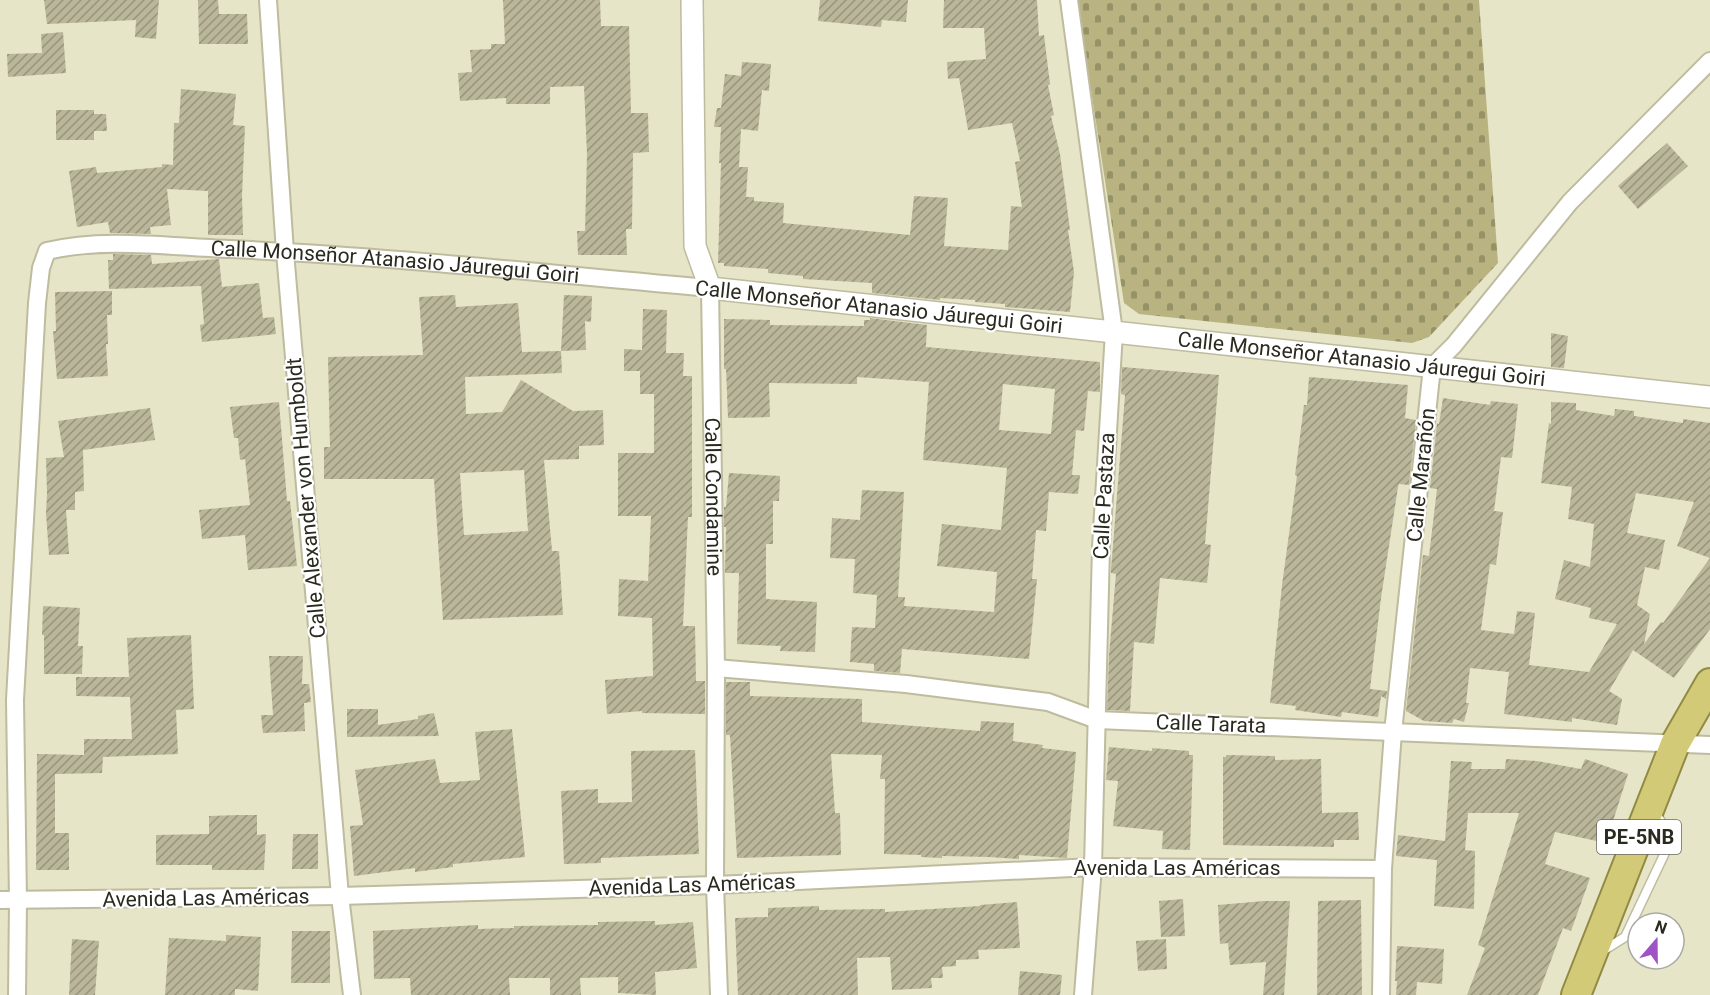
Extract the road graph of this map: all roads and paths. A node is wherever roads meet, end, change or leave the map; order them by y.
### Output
1 (268, 0) edge
2 (692, 0) edge
3 (1069, 0) edge
4 (1710, 61) edge
5 (285, 252) junction
6 (710, 288) junction
7 (1114, 332) junction
8 (1432, 367) junction
9 (1710, 397) edge
10 (716, 668) junction
11 (1710, 683) edge
12 (1097, 720) junction
13 (1394, 732) junction
14 (1675, 744) junction
15 (1710, 745) edge
16 (1093, 867) junction
17 (1383, 868) junction
18 (715, 885) junction
19 (340, 896) junction
20 (0, 900) edge
21 (18, 900) junction
22 (17, 995) edge
23 (352, 995) edge
24 (718, 995) edge
25 (1083, 995) edge
26 (1380, 995) edge
27 (1576, 995) edge

1 - 5 street, Calle Alexander von Humboldt
2 - 6 street, Calle Condamine
3 - 7 street, Calle Pastaza
4 - 8 street
5 - 6 street, Calle Monseñor Atanasio Jáuregui Goiri
5 - 19 street, Calle Alexander von Humboldt
5 - 21 street, Calle Monseñor Atanasio Jáuregui Goiri
6 - 7 street, Calle Monseñor Atanasio Jáuregui Goiri
6 - 10 street, Calle Condamine
7 - 8 street, Calle Monseñor Atanasio Jáuregui Goiri
7 - 12 street, Calle Pastaza
8 - 9 street, Calle Monseñor Atanasio Jáuregui Goiri
8 - 13 street, Calle Marañón
10 - 12 street, Calle Tarata
10 - 18 street, Calle Condamine
11 - 14 highway, PE-5NB
12 - 13 street, Calle Tarata
12 - 16 street, Calle Pastaza
13 - 14 street, Calle Tarata
13 - 17 street, Calle Marañón
14 - 15 street, Calle Tarata
14 - 27 highway, PE-5NB
16 - 17 street, Avenida Las Américas
16 - 18 street, Avenida Las Américas
16 - 25 street, Calle Pastaza
17 - 26 street, Calle Marañón
18 - 19 street, Avenida Las Américas
18 - 24 street, Calle Condamine
19 - 21 street, Avenida Las Américas
19 - 23 street, Calle Alexander von Humboldt
20 - 21 street, Avenida Las Américas
21 - 22 street

